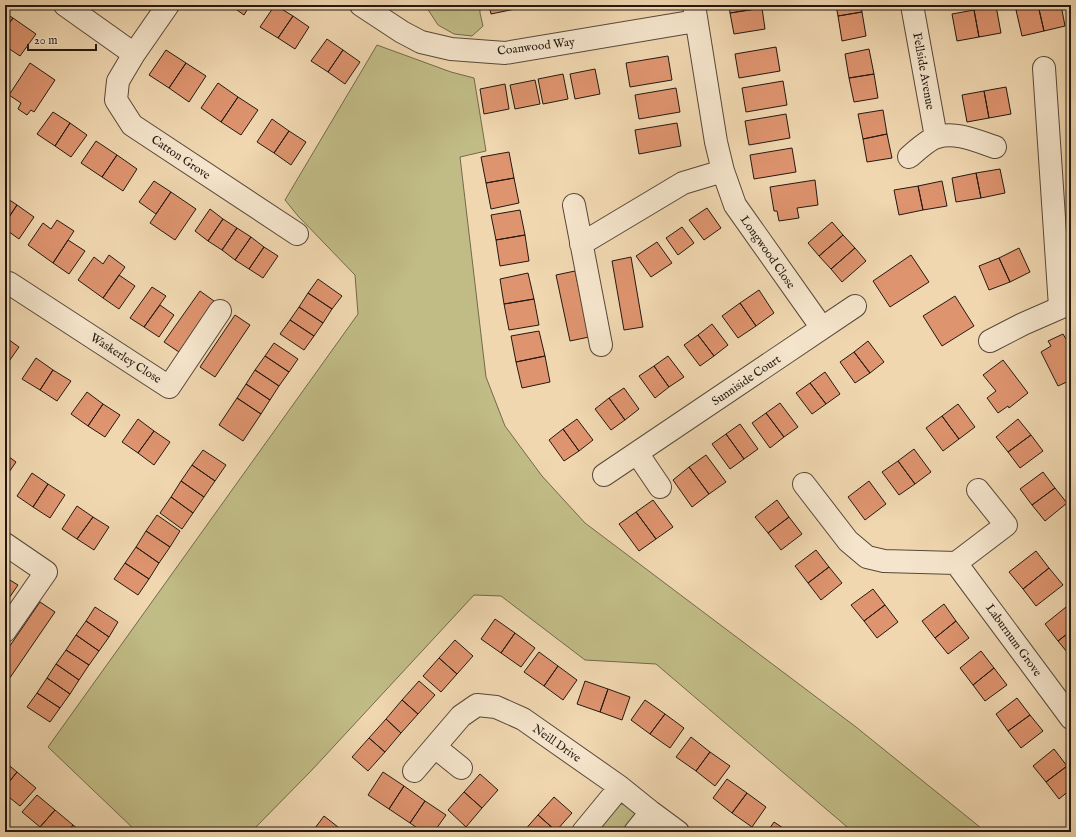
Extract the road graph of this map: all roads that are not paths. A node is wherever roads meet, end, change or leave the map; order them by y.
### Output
1 (65, 5) edge
2 (168, 5) edge
3 (362, 5) edge
4 (912, 5) edge
5 (695, 13) edge
6 (134, 54) junction
7 (1044, 68) dead end
8 (936, 137) junction
9 (995, 147) dead end
10 (909, 157) dead end
11 (722, 171) junction
12 (574, 205) dead end
13 (297, 234) dead end
14 (582, 244) junction
15 (5, 284) edge
16 (1066, 305) edge
17 (855, 306) dead end
18 (220, 311) dead end
19 (822, 328) junction
20 (990, 341) dead end
21 (601, 344) dead end
22 (637, 453) junction
23 (604, 475) dead end
24 (804, 484) dead end
25 (660, 487) dead end
26 (978, 490) dead end
27 (5, 544) edge
28 (956, 563) junction
29 (5, 630) edge
30 (1071, 718) edge
31 (435, 747) junction
32 (462, 768) dead end
33 (414, 771) dead end
34 (620, 787) junction
35 (651, 812) junction
36 (583, 832) edge
37 (635, 832) edge
38 (678, 832) edge

1 - 6 street
2 - 6 street, Catton Grove
3 - 5 street, Coanwood Way
4 - 8 street, Fellside Avenue
5 - 11 street, Longwood Close
6 - 13 street, Catton Grove
7 - 16 street
8 - 9 street
8 - 10 street
11 - 14 street
11 - 19 street, Longwood Close
12 - 14 street
14 - 21 street
15 - 18 street, Waskerley Close
16 - 20 street
17 - 19 street, Sunniside Court
19 - 22 street, Sunniside Court
22 - 23 street, Sunniside Court
22 - 25 street
24 - 28 street
26 - 28 street
27 - 29 street
28 - 30 street, Laburnum Grove
31 - 32 street
31 - 33 street, Neill Drive
31 - 34 street, Neill Drive
34 - 35 street, Neill Drive
34 - 36 street
35 - 37 street
35 - 38 street, Neill Drive

